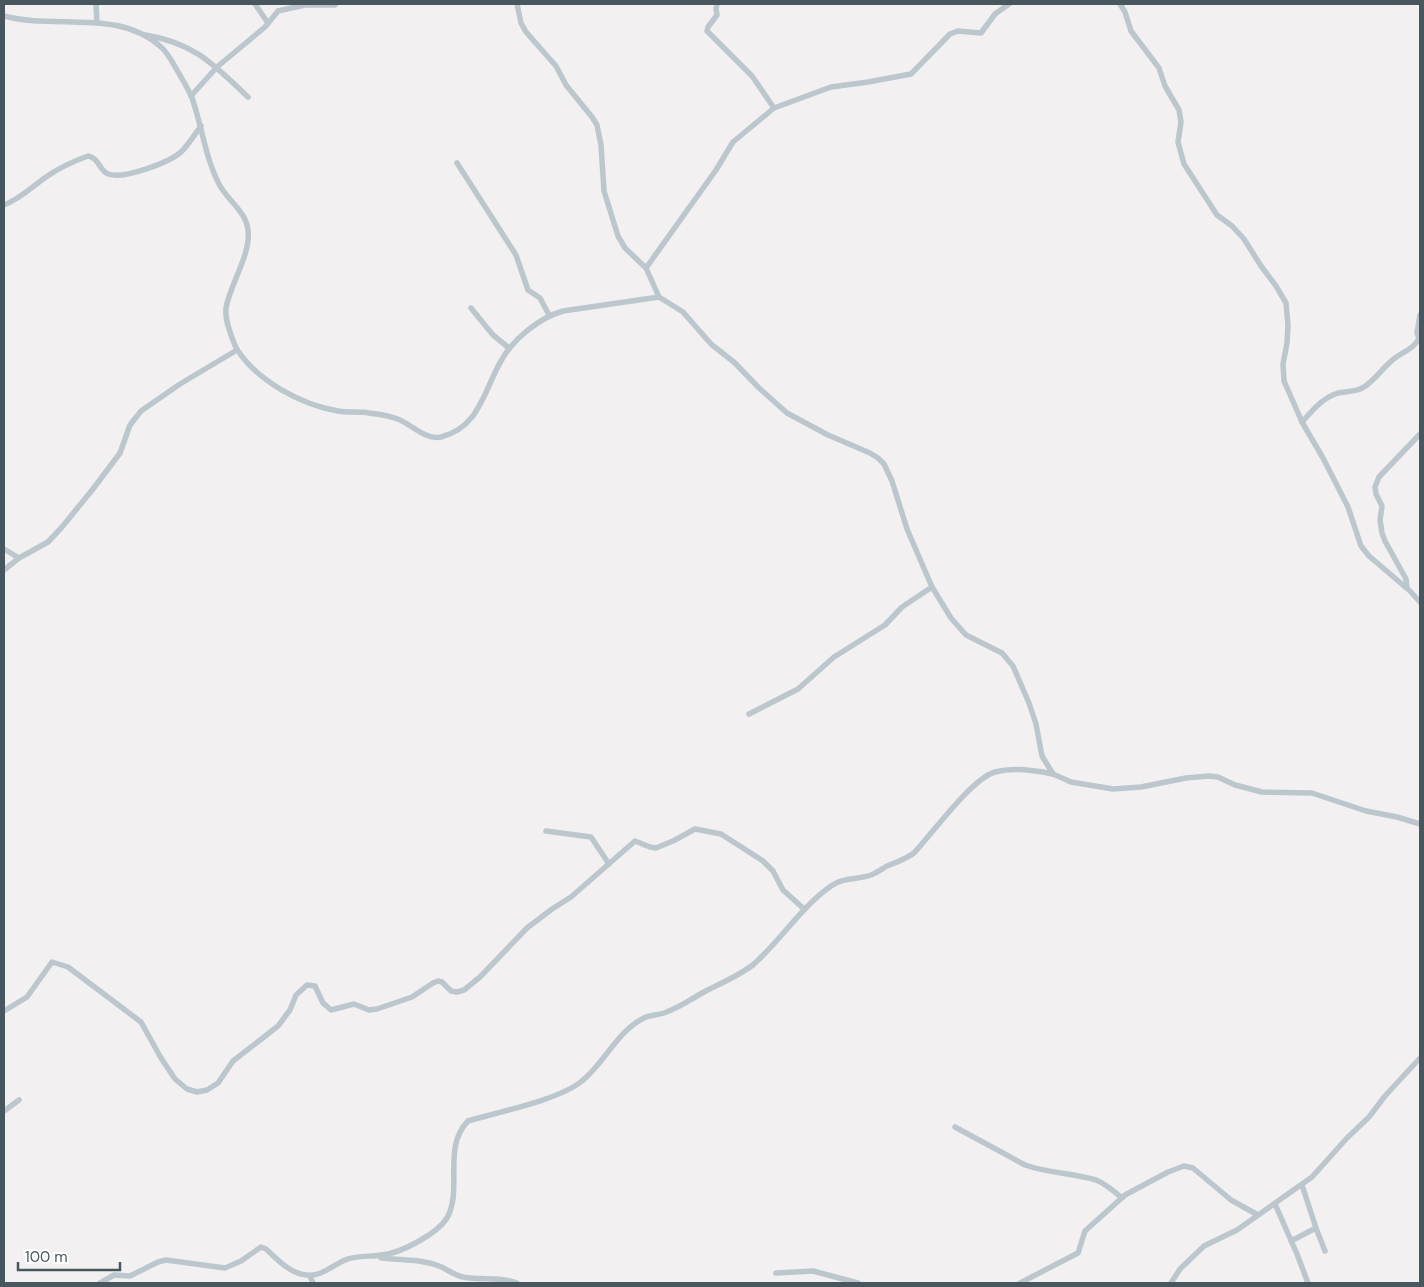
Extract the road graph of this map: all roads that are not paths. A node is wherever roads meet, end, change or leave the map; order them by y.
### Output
1 (96, 4) edge
2 (255, 4) edge
3 (517, 4) edge
4 (717, 4) edge
5 (1009, 4) edge
6 (1120, 4) edge
7 (334, 6) dead end
8 (4, 16) edge
9 (97, 22) junction
10 (268, 23) junction
11 (144, 35) junction
12 (217, 67) junction
13 (191, 96) junction
14 (248, 97) dead end
15 (774, 108) junction
16 (201, 126) junction
17 (457, 162) dead end
18 (4, 205) edge
19 (646, 268) junction
20 (659, 297) junction
21 (471, 308) dead end
22 (548, 315) junction
23 (1420, 315) edge
24 (509, 348) junction
25 (237, 350) junction
26 (1302, 422) junction
27 (1420, 434) edge
28 (4, 549) edge
29 (19, 558) junction
30 (4, 570) edge
31 (932, 587) junction
32 (1407, 588) junction
33 (1420, 602) edge
34 (749, 714) dead end
35 (1052, 774) junction
36 (1420, 824) edge
37 (546, 831) dead end
38 (609, 864) junction
39 (804, 909) junction
40 (4, 1011) edge
41 (1420, 1058) edge
42 (19, 1100) dead end
43 (4, 1111) edge
44 (955, 1127) dead end
45 (1302, 1185) junction
46 (1122, 1198) junction
47 (1274, 1204) junction
48 (1258, 1215) junction
49 (1316, 1228) junction
50 (1291, 1241) junction
51 (1325, 1251) dead end
52 (372, 1256) junction
53 (776, 1273) dead end
54 (310, 1276) junction
55 (100, 1283) edge
56 (313, 1283) edge
57 (517, 1283) edge
58 (858, 1283) edge
59 (1020, 1283) edge
60 (1172, 1283) edge
61 (1308, 1283) edge

1 - 9 street
2 - 10 street
3 - 19 street
4 - 15 street
5 - 15 street
6 - 26 street
7 - 10 street
8 - 9 street
9 - 11 street
10 - 12 street
11 - 12 street
11 - 13 street
12 - 13 street
12 - 14 street
13 - 16 street
15 - 19 street
16 - 18 street
16 - 25 street
17 - 22 street
19 - 20 street
20 - 22 street
20 - 31 street
21 - 24 street
22 - 24 street
23 - 26 street
24 - 25 street
25 - 29 street
26 - 32 street
27 - 32 street
28 - 29 street
29 - 30 street
31 - 34 street
31 - 35 street
32 - 33 street
35 - 36 street
35 - 39 street
37 - 38 street
38 - 39 street
38 - 40 street
39 - 52 street
41 - 45 street
42 - 43 street
44 - 46 street
45 - 47 street
45 - 49 street
46 - 48 street
46 - 59 street
47 - 48 street
47 - 50 street
48 - 60 street
49 - 50 street
49 - 51 street
50 - 61 street
52 - 54 street
52 - 57 street
53 - 58 street
54 - 55 street
54 - 56 street

